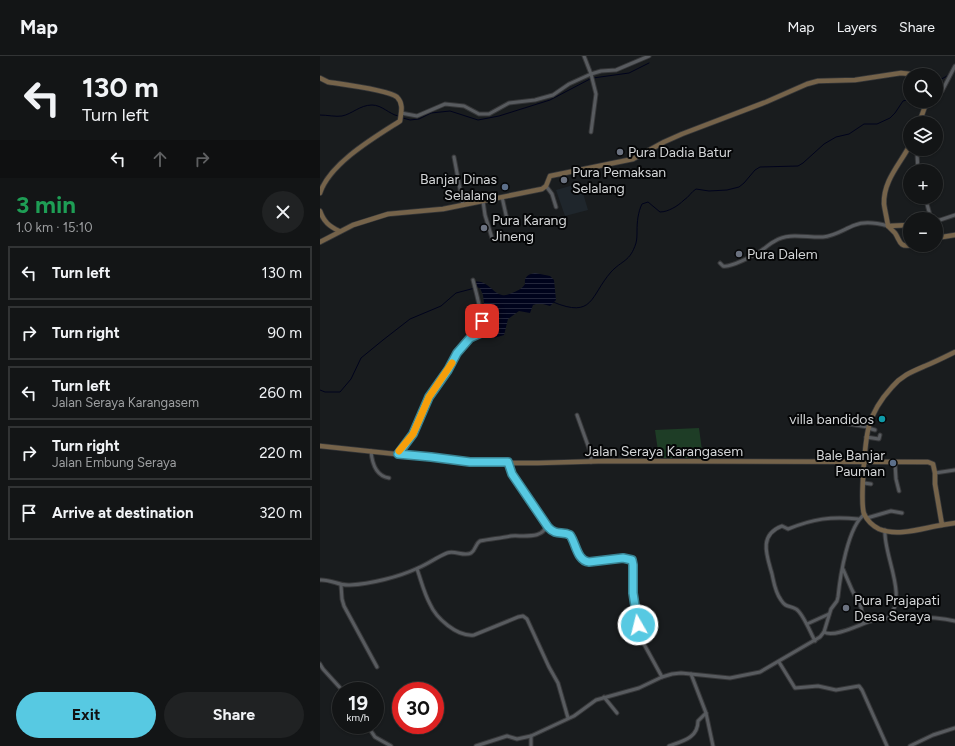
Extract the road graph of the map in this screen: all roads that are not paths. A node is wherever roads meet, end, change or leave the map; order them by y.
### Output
1 (584, 56) edge
2 (649, 56) edge
3 (955, 66) edge
4 (903, 73) edge
5 (591, 74) junction
6 (320, 78) edge
7 (943, 89) edge
8 (401, 113) junction
9 (591, 132) dead end
10 (903, 156) edge
11 (454, 157) dead end
12 (546, 186) junction
13 (320, 193) edge
14 (502, 197) junction
15 (483, 201) junction
16 (463, 205) junction
17 (556, 207) dead end
18 (320, 211) edge
19 (955, 215) edge
20 (943, 219) edge
21 (508, 224) dead end
22 (903, 225) edge
23 (330, 226) junction
24 (888, 226) junction
25 (339, 231) junction
26 (955, 235) edge
27 (328, 237) junction
28 (943, 237) edge
29 (492, 238) dead end
30 (320, 242) edge
31 (903, 246) edge
32 (720, 263) dead end
33 (473, 280) dead end
34 (955, 352) edge
35 (577, 415) dead end
36 (836, 422) dead end
37 (868, 428) junction
38 (875, 430) dead end
39 (880, 435) dead end
40 (866, 437) junction
41 (320, 446) edge
42 (371, 451) junction
43 (398, 454) junction
44 (508, 462) junction
45 (591, 462) junction
46 (864, 462) junction
47 (895, 463) junction
48 (955, 470) edge
49 (935, 473) junction
50 (389, 478) dead end
51 (864, 483) junction
52 (871, 484) dead end
53 (899, 491) dead end
54 (902, 513) dead end
55 (866, 516) junction
56 (858, 519) junction
57 (955, 523) edge
58 (546, 524) junction
59 (942, 525) junction
60 (885, 530) junction
61 (843, 567) junction
62 (417, 569) junction
63 (320, 580) edge
64 (341, 585) junction
65 (829, 614) junction
66 (888, 618) junction
67 (955, 621) edge
68 (864, 623) junction
69 (807, 624) junction
70 (824, 632) junction
71 (815, 641) junction
72 (779, 662) junction
73 (320, 664) edge
74 (377, 667) dead end
75 (691, 674) junction
76 (662, 677) junction
77 (335, 682) edge
78 (604, 697) junction
79 (706, 713) junction
80 (617, 714) dead end
81 (568, 718) junction
82 (955, 728) edge
83 (373, 734) edge
84 (531, 736) junction
85 (391, 746) edge
86 (476, 746) edge
87 (531, 746) edge
88 (669, 746) edge
89 (713, 746) edge
90 (887, 746) edge
91 (910, 746) edge

1 - 5 street
2 - 5 street
3 - 7 street
4 - 12 street
5 - 8 street
5 - 9 street
6 - 8 street
8 - 13 street
10 - 24 street
11 - 16 street
12 - 14 street
12 - 17 street
14 - 15 street
14 - 21 street
15 - 16 street
15 - 29 street
16 - 25 street
18 - 23 street
19 - 20 street
22 - 24 street
23 - 25 street
23 - 27 street
24 - 31 street
24 - 32 street
25 - 27 street
26 - 28 street
27 - 30 street
33 - 43 street
34 - 37 street
35 - 45 street
36 - 37 street
37 - 38 street
37 - 40 street
39 - 40 street
40 - 46 street
41 - 42 street, Jalan Seraya Karangasem
42 - 43 street, Jalan Seraya Karangasem
42 - 50 street
43 - 44 street, Jalan Seraya Karangasem
44 - 45 street, Jalan Seraya Karangasem
44 - 58 street
45 - 46 street, Jalan Seraya Karangasem
46 - 47 street, Jalan Seraya Karangasem
46 - 51 street
47 - 49 street, Jalan Seraya Karangasem
47 - 53 street
48 - 49 street
49 - 59 street
51 - 52 street
51 - 55 street
54 - 55 street
55 - 56 street
55 - 60 street
56 - 61 street
56 - 69 street
57 - 59 street
58 - 62 street
58 - 76 street
59 - 60 street
60 - 66 street
61 - 65 street
61 - 68 street
62 - 64 street
62 - 81 street
63 - 64 street
64 - 74 street
65 - 69 street
65 - 70 street
66 - 67 street
66 - 68 street
68 - 70 street
69 - 71 street
70 - 71 street
71 - 72 street
72 - 75 street
72 - 90 street
73 - 77 street
75 - 76 street
75 - 79 street
76 - 78 street
78 - 80 street
78 - 81 street
79 - 88 street
79 - 89 street
81 - 84 street
82 - 91 street
83 - 85 street
84 - 86 street
84 - 87 street

